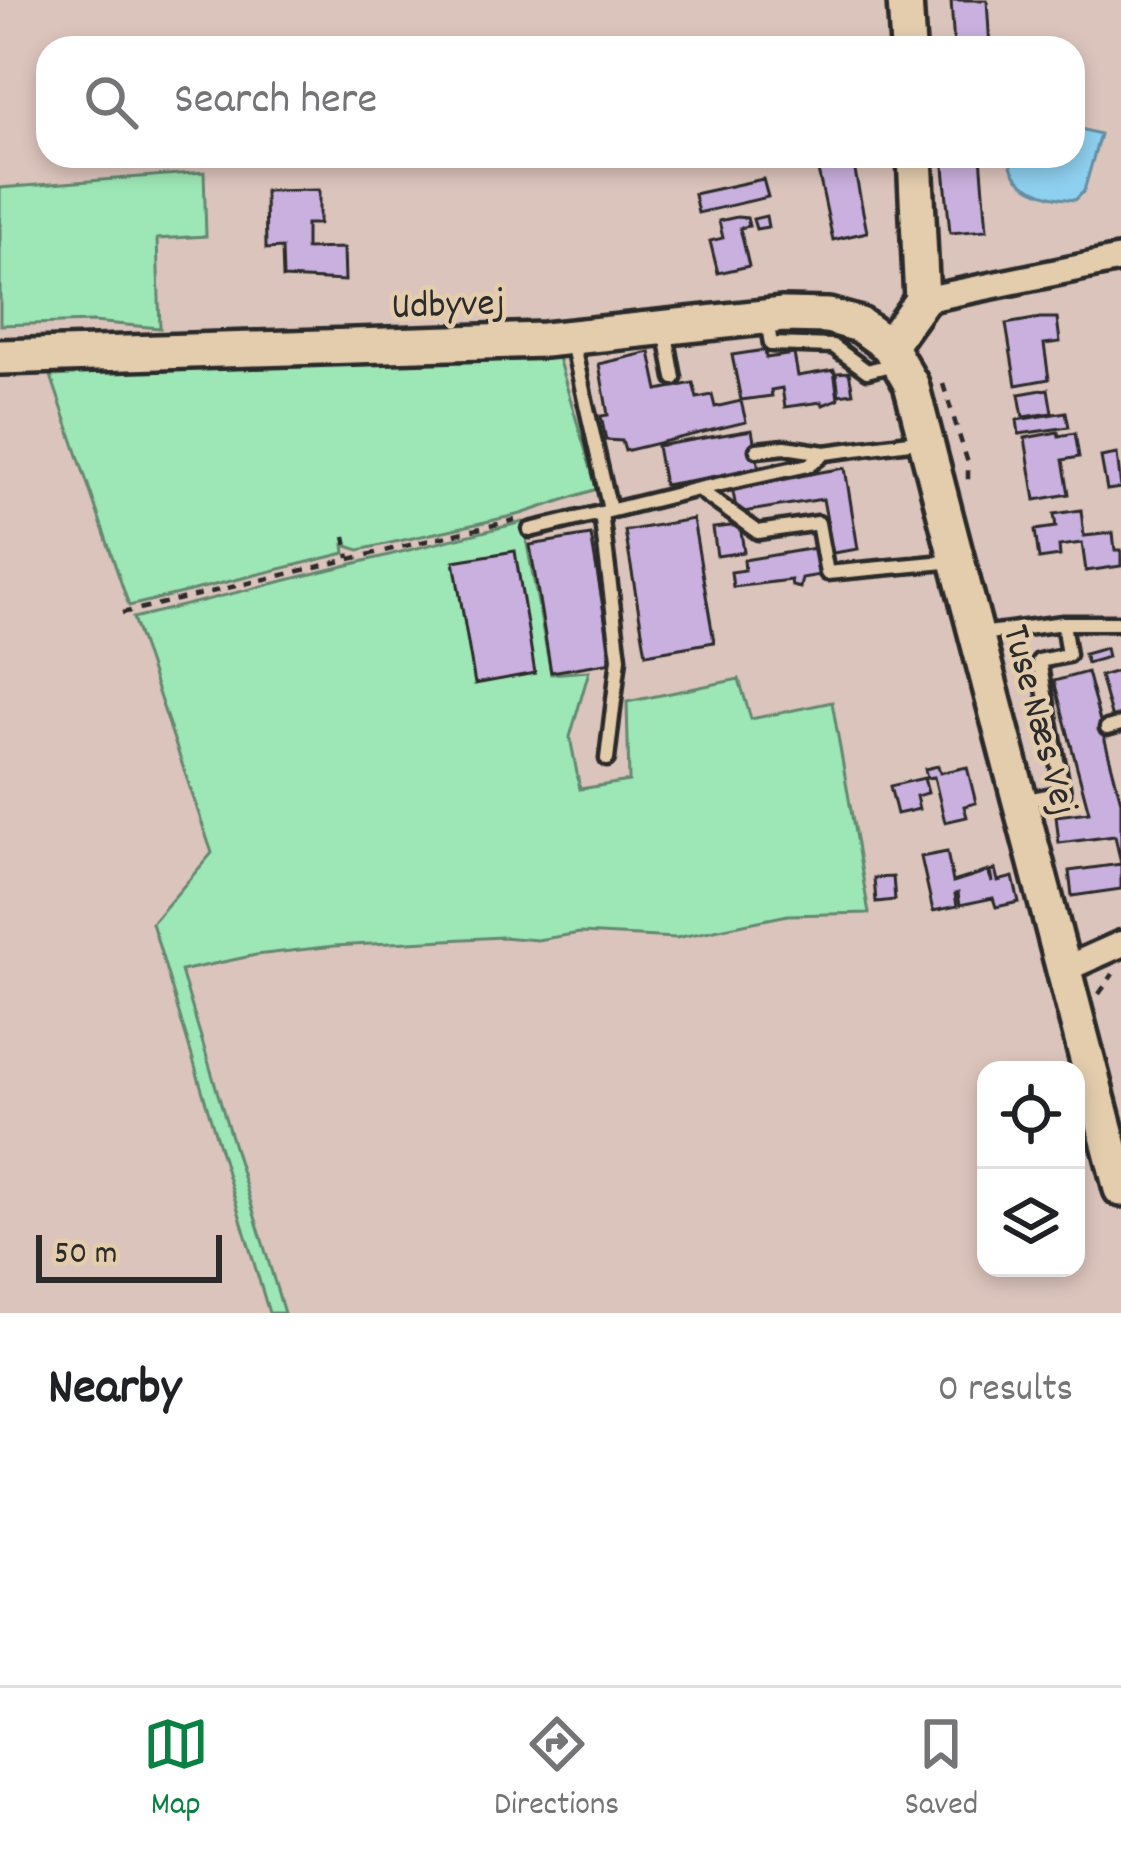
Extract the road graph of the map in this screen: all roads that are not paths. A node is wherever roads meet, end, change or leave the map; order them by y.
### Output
1 (905, 0) edge
2 (907, 36) edge
3 (916, 168) edge
4 (1121, 259) edge
5 (922, 300) junction
6 (665, 327) junction
7 (570, 337) junction
8 (894, 354) junction
9 (0, 357) edge
10 (674, 378) dead end
11 (926, 440) junction
12 (757, 450) dead end
13 (825, 453) junction
14 (698, 489) junction
15 (606, 512) junction
16 (536, 528) road end
17 (958, 561) junction
18 (1063, 623) junction
19 (1121, 623) edge
20 (977, 635) junction
21 (607, 759) dead end
22 (1021, 801) junction
23 (1121, 944) edge
24 (1065, 969) junction
25 (1121, 1189) edge

1 - 2 street
3 - 5 street
4 - 5 street
5 - 8 street
6 - 7 street, Udbyvej
6 - 8 street, Udbyvej
6 - 10 lane
7 - 9 street, Udbyvej
7 - 15 lane
8 - 11 street, Tuse Næs Vej
11 - 13 lane
11 - 17 street, Tuse Næs Vej
12 - 13 lane
13 - 14 lane
14 - 15 lane
14 - 17 lane
15 - 16 lane
15 - 21 lane
17 - 20 street, Tuse Næs Vej
18 - 19 lane
18 - 20 lane
18 - 22 lane
20 - 22 street, Tuse Næs Vej
22 - 24 street, Tuse Næs Vej
23 - 24 street
24 - 25 street, Tuse Næs Vej

